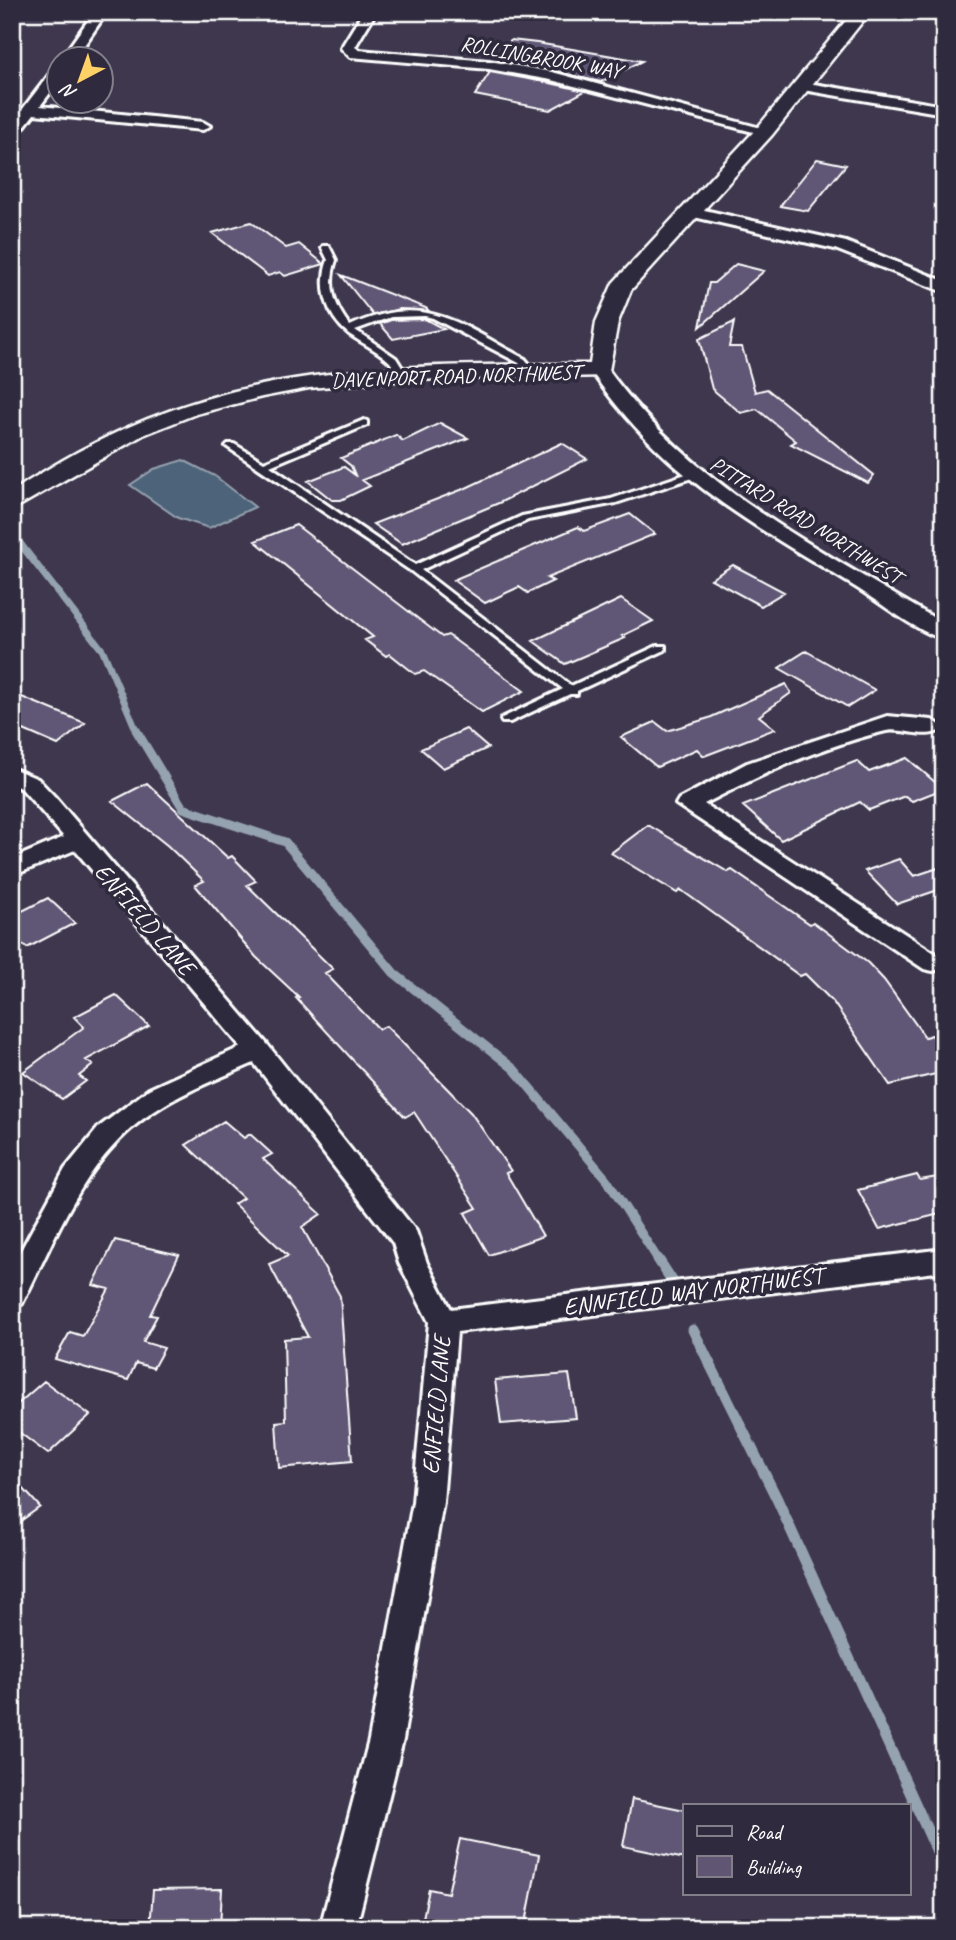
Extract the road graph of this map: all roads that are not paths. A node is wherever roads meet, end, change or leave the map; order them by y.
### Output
1 (102, 12) edge
2 (370, 12) edge
3 (862, 12) edge
4 (77, 46) edge
5 (802, 86) junction
6 (46, 90) edge
7 (32, 110) junction
8 (944, 110) edge
9 (203, 126) dead end
10 (765, 131) junction
11 (12, 133) edge
12 (691, 212) junction
13 (327, 248) dead end
14 (944, 287) edge
15 (349, 330) junction
16 (531, 371) junction
17 (600, 371) junction
18 (402, 374) junction
19 (364, 423) dead end
20 (231, 446) dead end
21 (262, 466) junction
22 (692, 475) junction
23 (12, 503) edge
24 (414, 569) junction
25 (944, 633) edge
26 (661, 648) dead end
27 (573, 691) junction
28 (506, 720) dead end
29 (932, 727) dead end
30 (12, 775) edge
31 (77, 840) junction
32 (12, 868) edge
33 (944, 960) edge
34 (258, 1050) junction
35 (944, 1260) edge
36 (12, 1296) edge
37 (443, 1322) junction
38 (338, 1928) edge

1 - 4 street
2 - 10 street, ROLLINGBROOK WAY
3 - 5 street, DAVENPORT ROAD NORTHWEST
5 - 8 street
5 - 10 street, DAVENPORT ROAD NORTHWEST
6 - 7 street
7 - 9 street
7 - 11 street
10 - 12 street, DAVENPORT ROAD NORTHWEST
12 - 14 street
12 - 17 street, DAVENPORT ROAD NORTHWEST
13 - 15 lane
15 - 16 lane
15 - 18 lane
16 - 17 street, DAVENPORT ROAD NORTHWEST
16 - 18 street, DAVENPORT ROAD NORTHWEST
17 - 22 street, PITTARD ROAD NORTHWEST
18 - 23 street, DAVENPORT ROAD NORTHWEST
19 - 21 lane
20 - 21 lane
21 - 24 lane
22 - 24 lane
22 - 25 street, PITTARD ROAD NORTHWEST
24 - 27 lane
26 - 27 lane
27 - 28 lane
29 - 33 street
30 - 31 street, ENFIELD LANE
31 - 32 street
31 - 34 street, ENFIELD LANE
34 - 36 street
34 - 37 street, ENFIELD LANE
35 - 37 street, ENNFIELD WAY NORTHWEST
37 - 38 street, ENFIELD LANE

